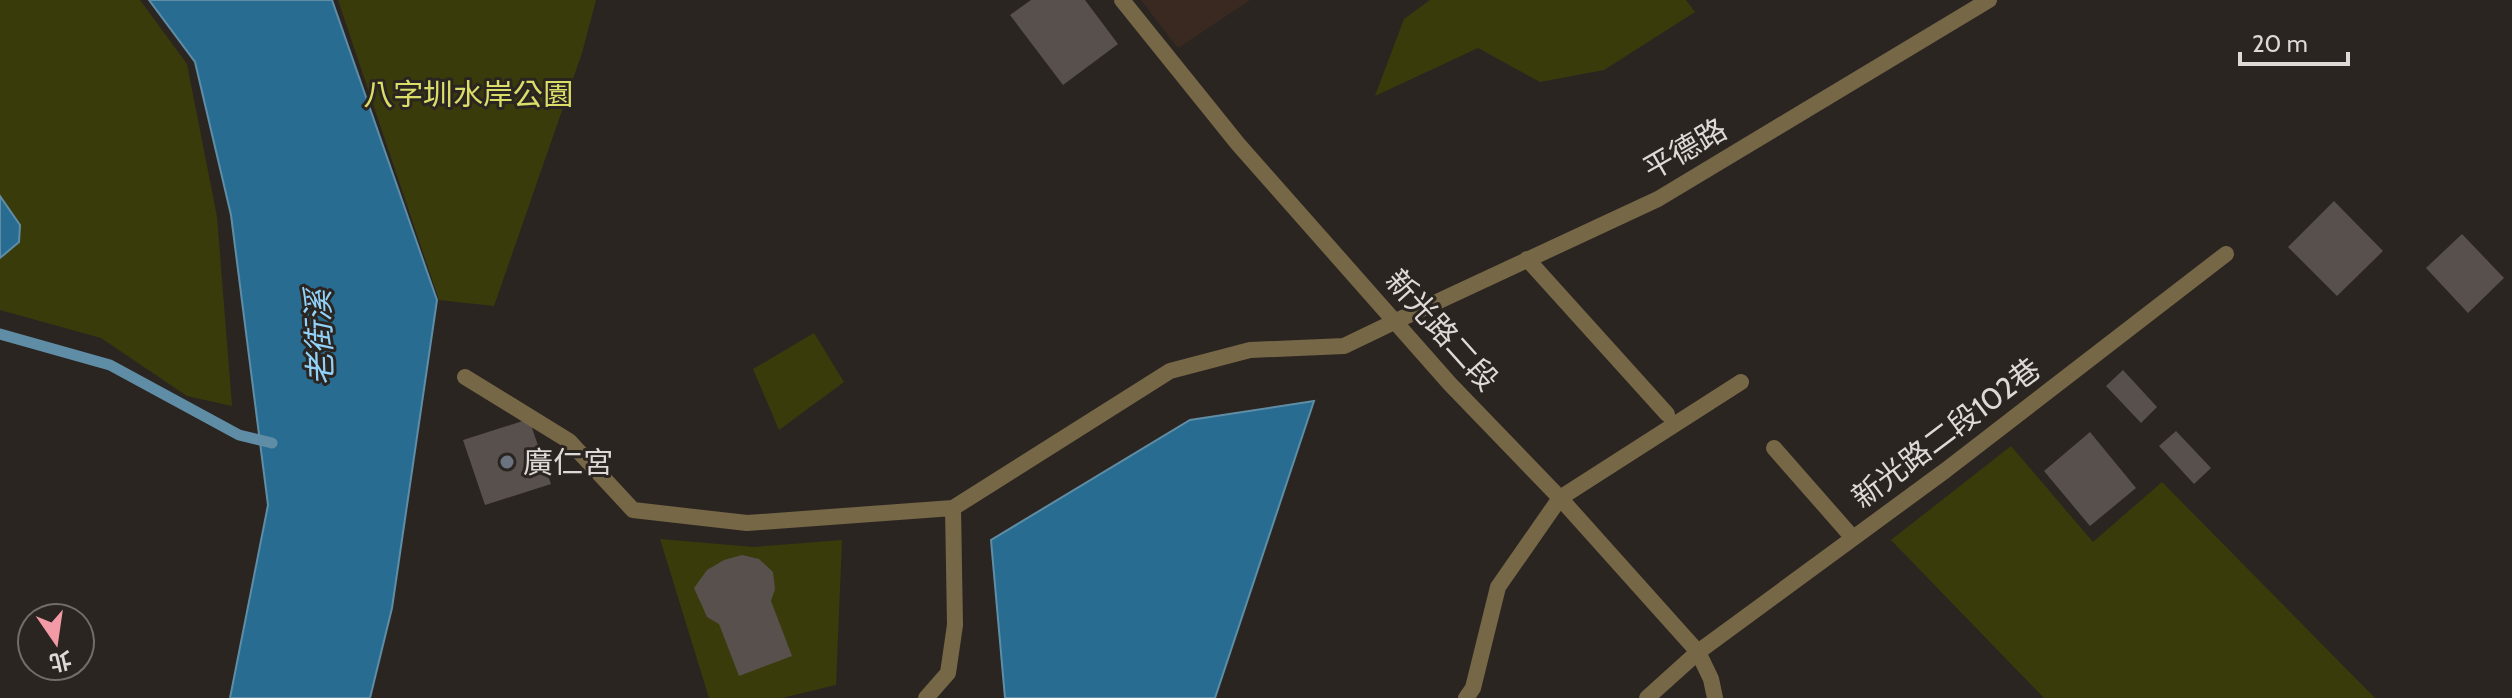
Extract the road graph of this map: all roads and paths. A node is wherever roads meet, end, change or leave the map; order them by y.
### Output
1 (1122, 0) edge
2 (1989, 0) edge
3 (2226, 254) dead end
4 (1527, 259) junction
5 (1396, 321) junction
6 (465, 377) dead end
7 (1741, 382) dead end
8 (1667, 414) dead end
9 (1774, 448) dead end
10 (1560, 498) junction
11 (953, 508) junction
12 (1853, 538) junction
13 (1698, 652) junction
14 (926, 698) edge
15 (1466, 698) edge
16 (1647, 698) edge
17 (1715, 698) edge

1 - 5 street, 新光路二段
2 - 4 street, 平德路
3 - 12 street, 新光路二段102巷
4 - 5 street, 平德路
4 - 8 street
5 - 10 street, 新光路二段
5 - 11 street, 平德路
6 - 11 street
7 - 10 street
9 - 12 street
10 - 13 street, 新光路二段
10 - 15 street
11 - 14 street
12 - 13 street, 新光路二段102巷
13 - 16 street, 新光路二段102巷
13 - 17 street, 新光路二段

